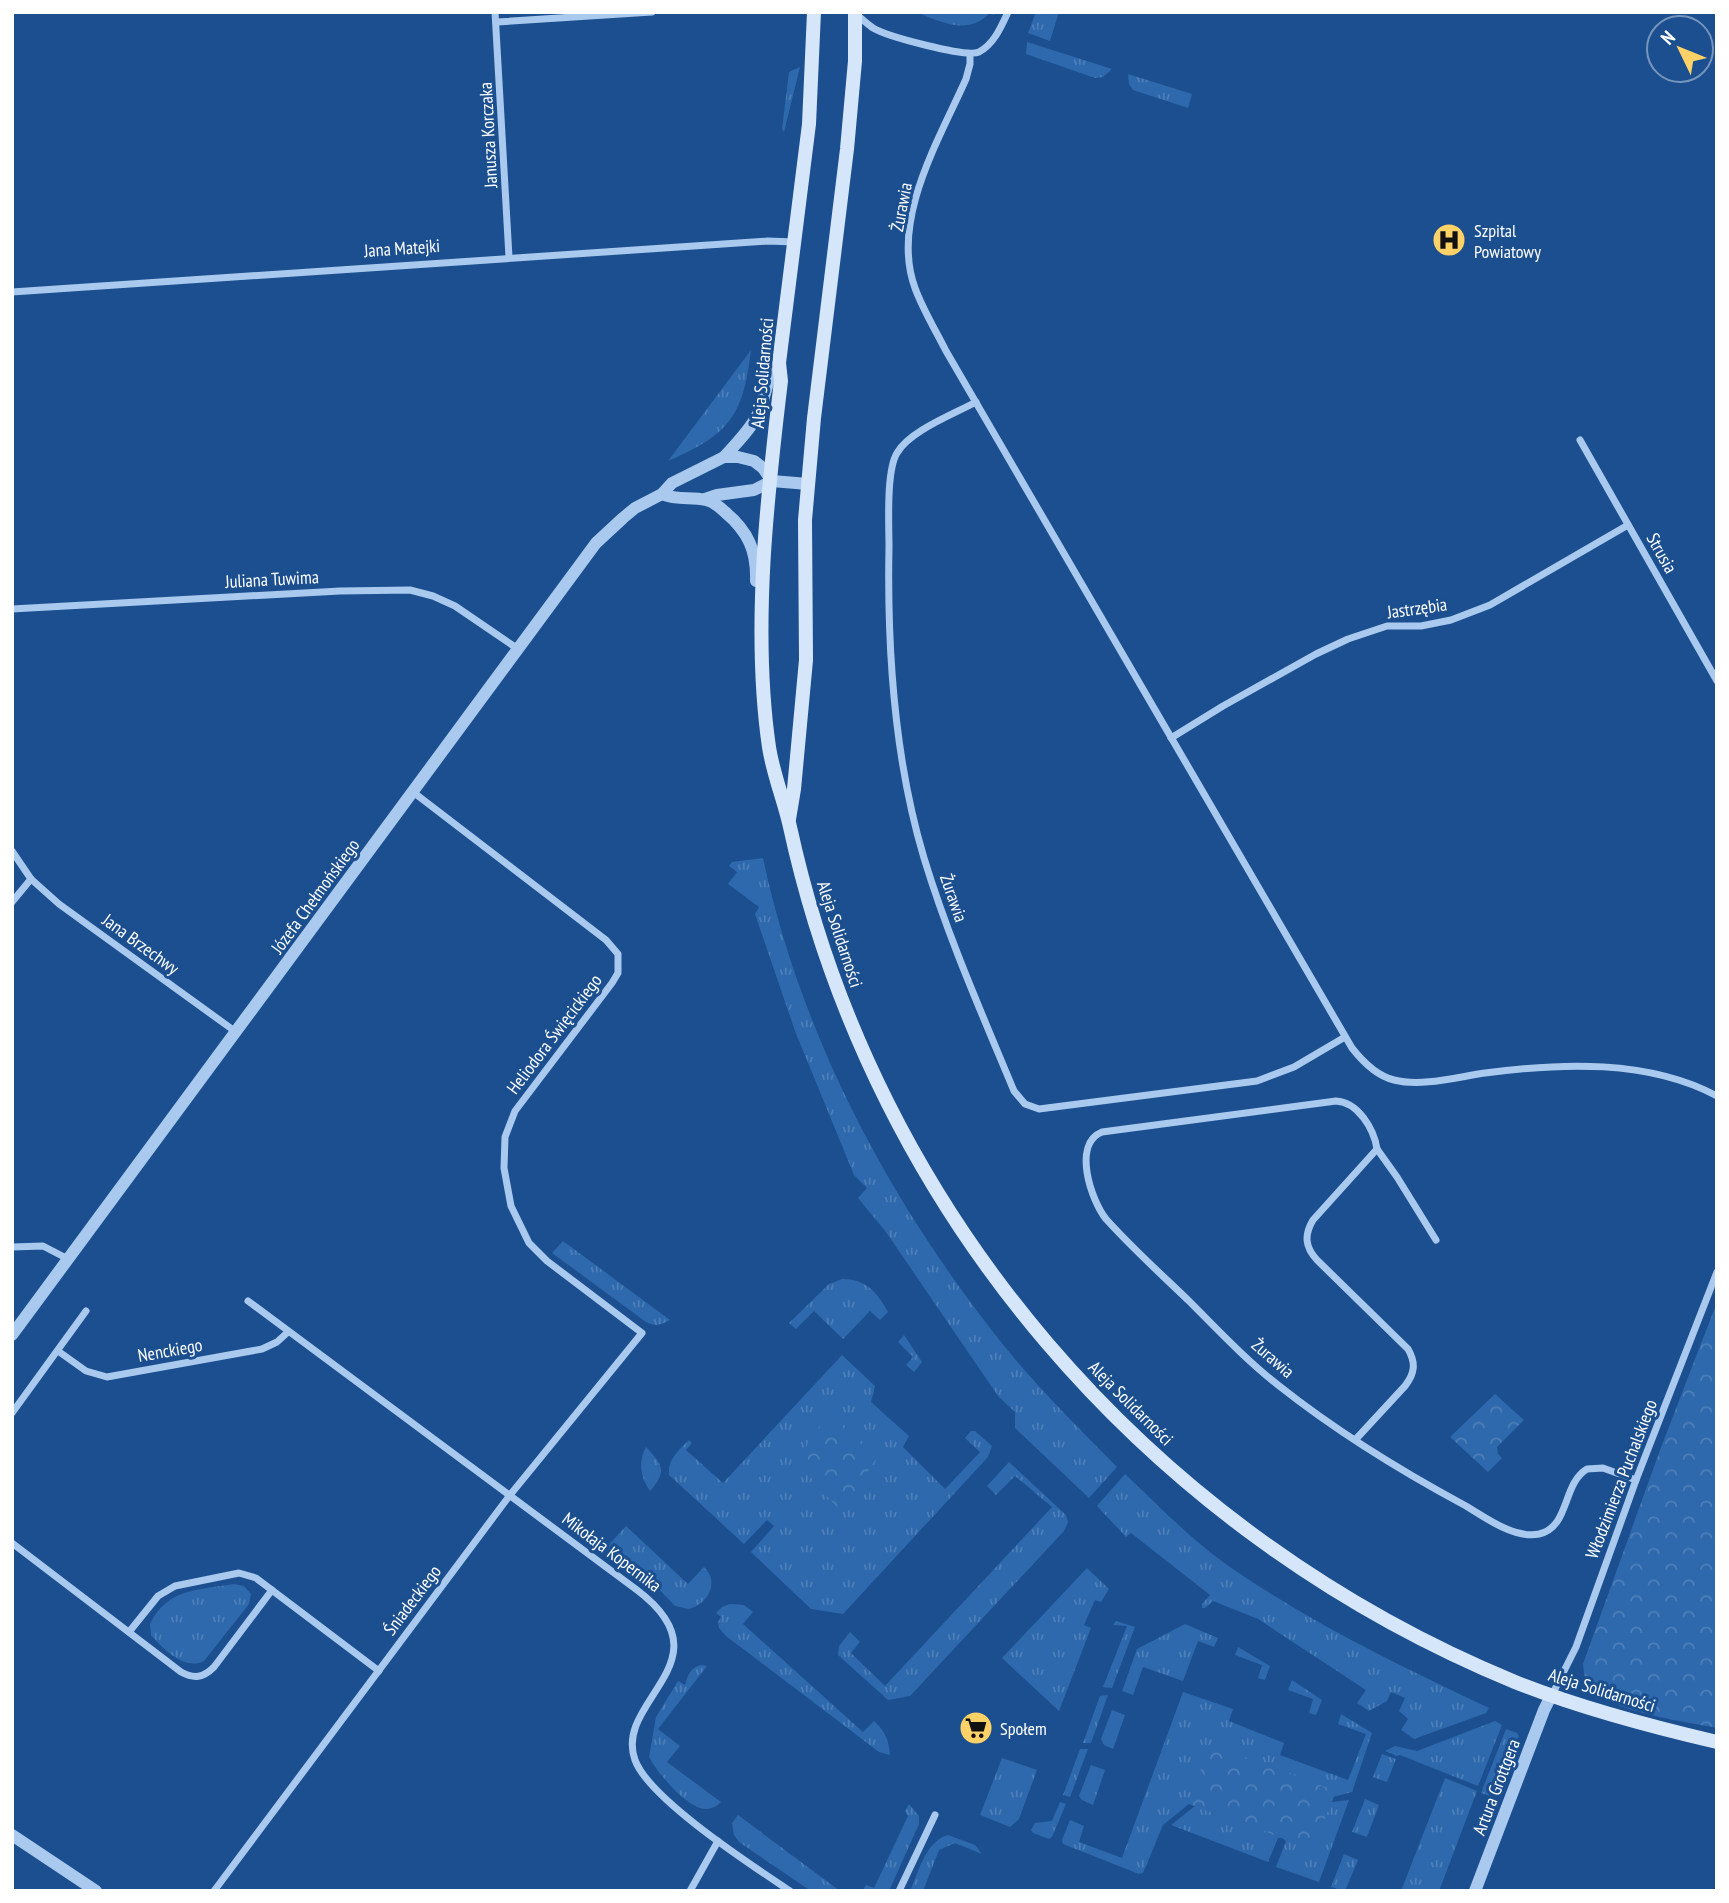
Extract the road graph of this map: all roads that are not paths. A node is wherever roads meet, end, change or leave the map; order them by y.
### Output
1 (495, 12) edge
2 (652, 12) edge
3 (814, 12) edge
4 (1008, 12) edge
5 (854, 13) edge
6 (497, 22) junction
7 (970, 54) junction
8 (795, 242) junction
9 (509, 257) junction
10 (12, 292) edge
11 (779, 363) junction
12 (976, 401) junction
13 (1580, 440) dead end
14 (724, 457) junction
15 (772, 481) junction
16 (808, 484) junction
17 (662, 494) junction
18 (705, 499) junction
19 (1628, 525) junction
20 (762, 606) junction
21 (12, 609) edge
22 (518, 649) junction
23 (1717, 681) edge
24 (1171, 738) junction
25 (413, 792) junction
26 (789, 820) junction
27 (12, 851) edge
28 (31, 878) junction
29 (12, 902) edge
30 (237, 1032) junction
31 (1345, 1037) junction
32 (1717, 1096) edge
33 (1377, 1149) junction
34 (1436, 1240) dead end
35 (12, 1247) edge
36 (68, 1259) junction
37 (1717, 1272) edge
38 (248, 1301) dead end
39 (86, 1311) dead end
40 (288, 1332) junction
41 (642, 1333) joint
42 (12, 1335) edge
43 (58, 1351) junction
44 (12, 1413) edge
45 (1356, 1439) junction
46 (1636, 1480) junction
47 (510, 1495) junction
48 (12, 1543) edge
49 (272, 1590) junction
50 (129, 1632) junction
51 (379, 1671) junction
52 (1552, 1696) junction
53 (1717, 1742) edge
54 (934, 1815) dead end
55 (12, 1835) edge
56 (718, 1840) junction
57 (96, 1891) edge
58 (215, 1891) edge
59 (690, 1891) edge
60 (790, 1891) edge
61 (900, 1891) edge
62 (1475, 1891) edge

1 - 6 street, Janusza Korczaka
2 - 6 street
3 - 8 main road, Aleja Solidarności
4 - 7 street
5 - 7 street
5 - 16 main road, Aleja Solidarności
6 - 9 street, Janusza Korczaka
7 - 12 street, Żurawia
8 - 9 street, Jana Matejki
8 - 11 main road, Aleja Solidarności
9 - 10 street, Jana Matejki
11 - 14 street, Józefa Chełmońskiego
11 - 15 main road, Aleja Solidarności
12 - 24 street, Żurawia
12 - 31 street, Żurawia
13 - 19 street, Strusia
14 - 15 street
14 - 17 street, Józefa Chełmońskiego
15 - 16 street
15 - 18 street
15 - 20 main road, Aleja Solidarności
16 - 26 main road, Aleja Solidarności
17 - 18 street
17 - 22 street, Józefa Chełmońskiego
18 - 20 street
19 - 23 street, Strusia
19 - 24 street, Jastrzębia
20 - 26 main road, Aleja Solidarności
21 - 22 street, Juliana Tuwima
22 - 25 street, Józefa Chełmońskiego
24 - 31 street, Żurawia
25 - 30 street, Józefa Chełmońskiego
25 - 41 street, Heliodora Święcickiego
26 - 52 main road, Aleja Solidarności
27 - 28 street, Jana Brzechwy
28 - 29 street
28 - 30 street, Jana Brzechwy
30 - 36 street, Józefa Chełmońskiego
31 - 32 street, Żurawia
33 - 34 street, Żurawia
33 - 45 street
33 - 45 street, Żurawia
35 - 36 street
36 - 42 street, Józefa Chełmońskiego
37 - 46 street, Włodzimierza Puchalskiego
38 - 40 street, Mikołaja Kopernika
39 - 43 street
40 - 43 street, Nenckiego
40 - 47 street, Mikołaja Kopernika
41 - 47 street, Śniadeckiego
43 - 44 street
45 - 46 street, Żurawia
46 - 52 street, Włodzimierza Puchalskiego
47 - 51 street, Śniadeckiego
47 - 56 street, Mikołaja Kopernika
48 - 50 street
49 - 50 street
49 - 50 street
49 - 51 street
51 - 58 street, Śniadeckiego
52 - 53 main road, Aleja Solidarności
52 - 62 street, Artura Grottgera
54 - 61 street
55 - 57 street
56 - 59 street
56 - 60 street, Mikołaja Kopernika

